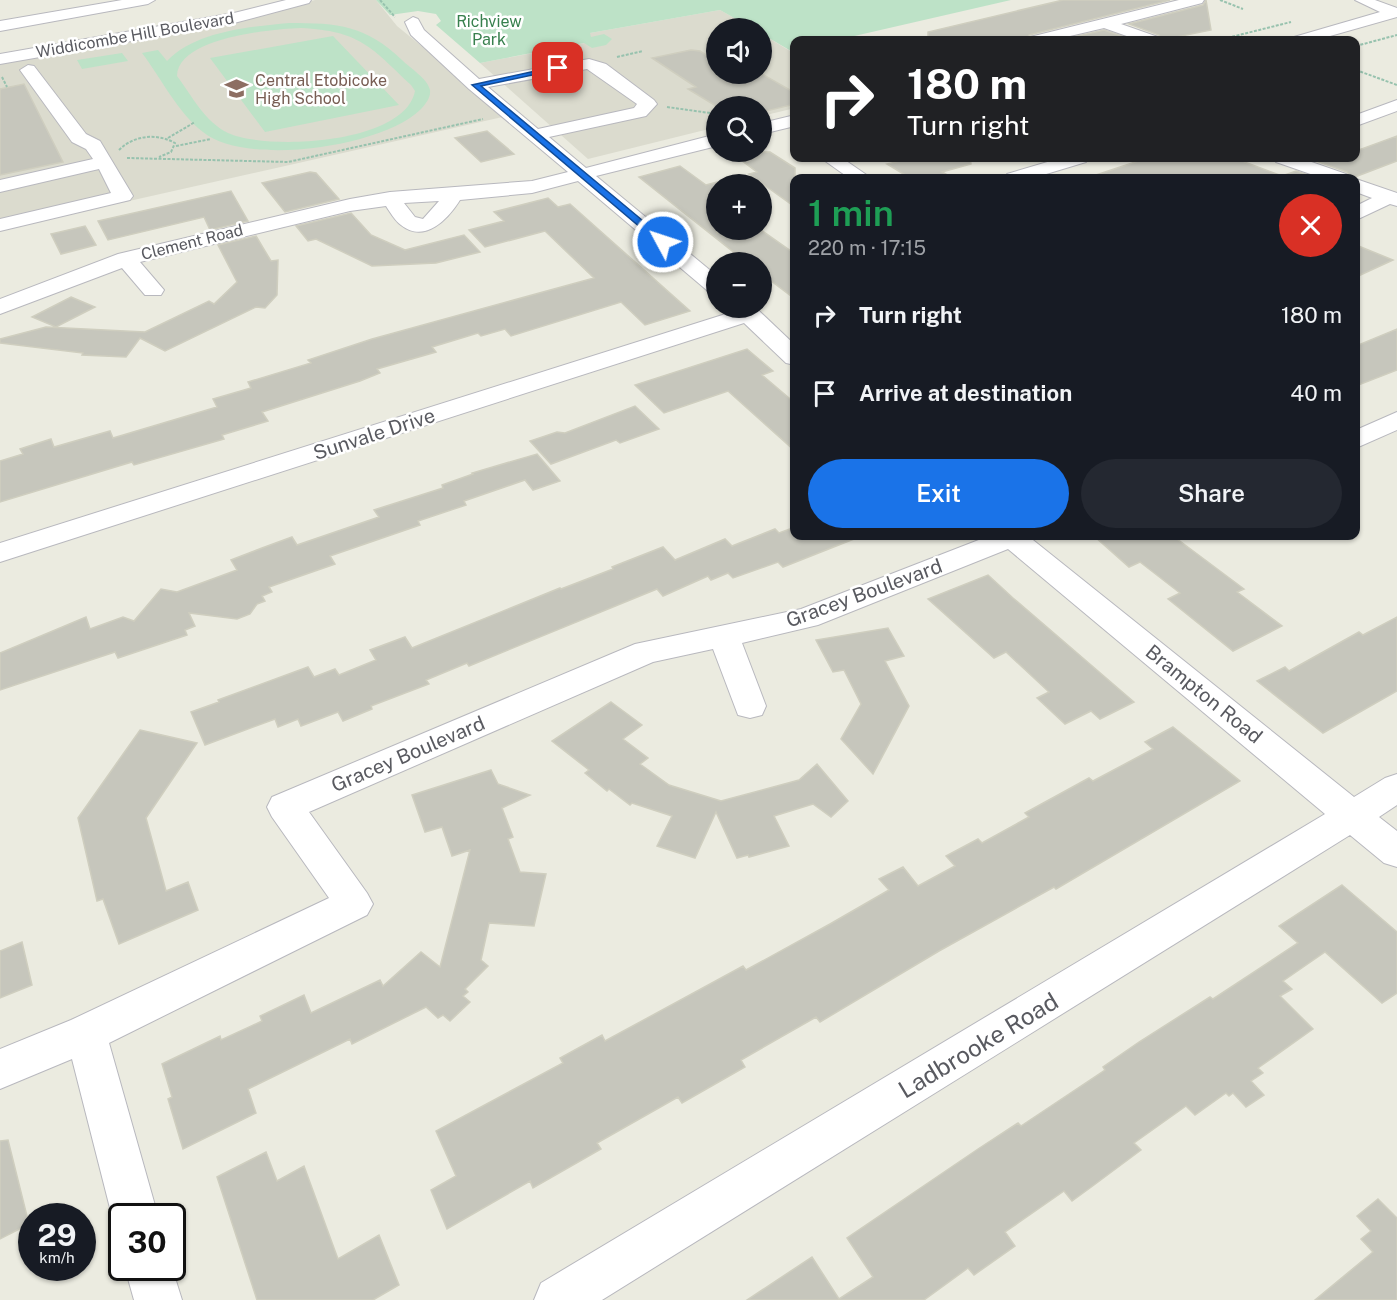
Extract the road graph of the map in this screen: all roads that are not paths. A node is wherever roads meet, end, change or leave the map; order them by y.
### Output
1 (148, 0) edge
2 (304, 0) edge
3 (1197, 0) edge
4 (1362, 0) edge
5 (257, 4) edge
6 (412, 22) dead end
7 (1105, 23) junction
8 (0, 26) edge
9 (1052, 36) edge
10 (1141, 36) edge
11 (1314, 36) edge
12 (0, 48) edge
13 (0, 59) edge
14 (28, 70) dead end
15 (475, 85) junction
16 (1397, 105) edge
17 (1360, 118) edge
18 (790, 126) edge
19 (772, 128) edge
20 (534, 135) junction
21 (706, 143) edge
22 (109, 159) junction
23 (836, 162) edge
24 (1067, 162) edge
25 (1294, 162) edge
26 (855, 174) edge
27 (1027, 174) edge
28 (1328, 174) edge
29 (583, 175) junction
30 (0, 186) edge
31 (1360, 186) edge
32 (453, 194) junction
33 (390, 198) junction
34 (1393, 198) edge
35 (1360, 212) edge
36 (0, 225) edge
37 (126, 259) junction
38 (706, 278) edge
39 (153, 290) dead end
40 (0, 308) edge
41 (723, 318) edge
42 (752, 318) edge
43 (790, 353) edge
44 (1397, 420) edge
45 (1360, 438) edge
46 (1001, 540) edge
47 (1016, 540) edge
48 (0, 553) edge
49 (724, 636) junction
50 (750, 706) dead end
51 (1397, 788) edge
52 (1354, 816) junction
53 (1397, 852) edge
54 (86, 1034) junction
55 (0, 1069) edge
56 (132, 1203) edge
57 (153, 1281) edge
58 (158, 1300) edge
59 (558, 1300) edge

1 - 8 street
2 - 5 street, Widdicombe Hill Boulevard
3 - 7 street
4 - 11 street
5 - 12 street, Widdicombe Hill Boulevard
5 - 13 street, Widdicombe Hill Boulevard
6 - 15 street
7 - 9 street
7 - 10 street
14 - 22 street
15 - 20 street
15 - 20 street
16 - 17 street
18 - 19 street
20 - 29 street
21 - 29 street, Clement Road
22 - 30 street
22 - 36 street
23 - 26 street
24 - 27 street
25 - 28 street
29 - 32 street, Clement Road
29 - 38 street
31 - 34 street
32 - 33 street, Clement Road
32 - 33 street
33 - 37 street, Clement Road
34 - 35 street
37 - 39 street
37 - 40 street, Clement Road
41 - 48 street, Sunvale Drive
42 - 43 street
44 - 45 street
46 - 49 street, Gracey Boulevard
47 - 52 street, Brampton Road
49 - 50 street
49 - 54 street, Gracey Boulevard
51 - 52 street, Ladbrooke Road
52 - 53 street, Brampton Road
52 - 59 street, Ladbrooke Road
54 - 55 street, Gracey Boulevard
54 - 56 street
57 - 58 street

